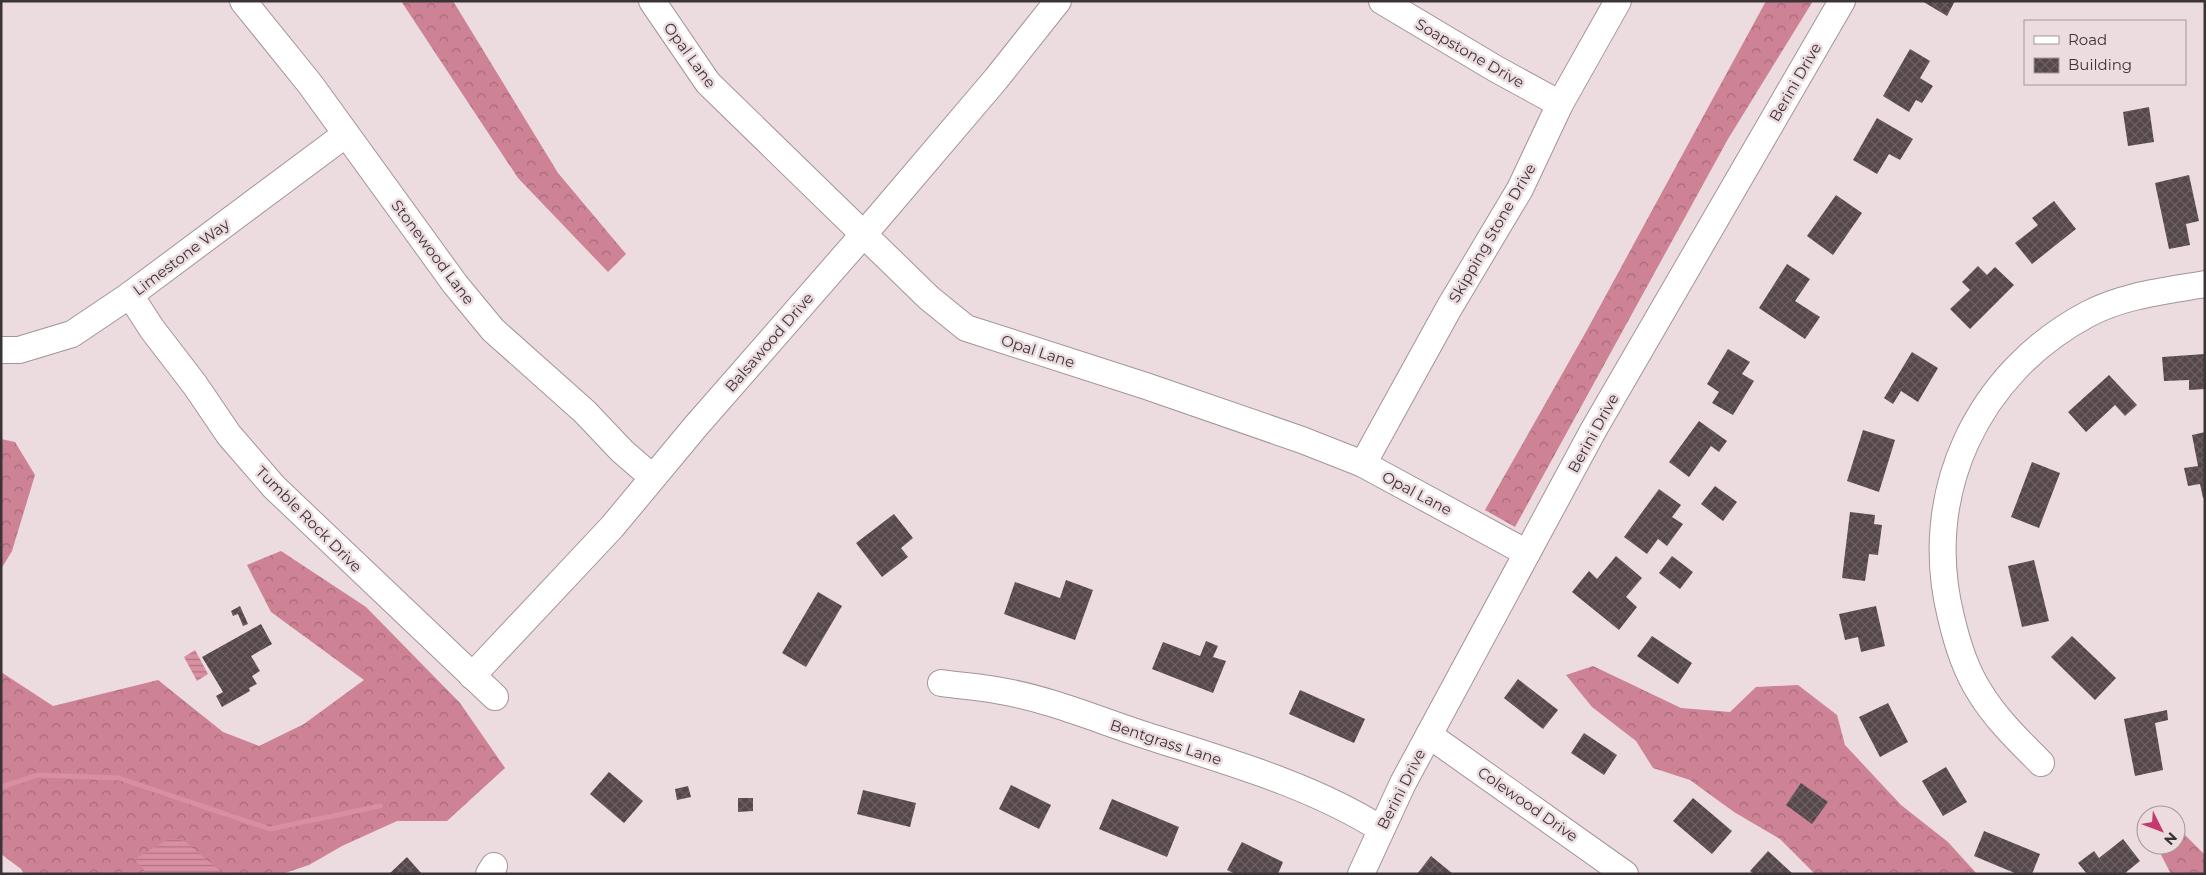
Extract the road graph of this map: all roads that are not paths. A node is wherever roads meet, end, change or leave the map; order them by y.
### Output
1 (243, 1) edge
2 (652, 1) edge
3 (1058, 1) edge
4 (1382, 1) edge
5 (1618, 1) edge
6 (1842, 1) edge
7 (1560, 104) junction
8 (346, 134) junction
9 (863, 234) junction
10 (2205, 284) edge
11 (130, 295) junction
12 (1, 350) edge
13 (1363, 464) junction
14 (652, 477) junction
15 (1527, 553) junction
16 (472, 676) junction
17 (941, 683) dead end
18 (495, 697) dead end
19 (1429, 735) junction
20 (2041, 763) dead end
21 (1381, 829) junction
22 (1361, 874) edge
23 (1625, 874) edge

1 - 8 street, Stonewood Lane
2 - 9 street, Opal Lane
3 - 9 street, Balsawood Drive
4 - 7 street, Soapstone Drive
5 - 7 street, Skipping Stone Drive
6 - 15 street, Berini Drive
7 - 13 street, Skipping Stone Drive
8 - 11 street, Limestone Way
8 - 14 street, Stonewood Lane
9 - 13 street, Opal Lane
9 - 14 street, Balsawood Drive
10 - 20 street
11 - 12 street, Limestone Way
11 - 16 street, Tumble Rock Drive
13 - 15 street, Opal Lane
14 - 16 street, Balsawood Drive
15 - 19 street, Berini Drive
16 - 18 street, Tumble Rock Drive
17 - 21 street, Bentgrass Lane
19 - 21 street, Berini Drive
19 - 23 street, Colewood Drive
21 - 22 street, Berini Drive

